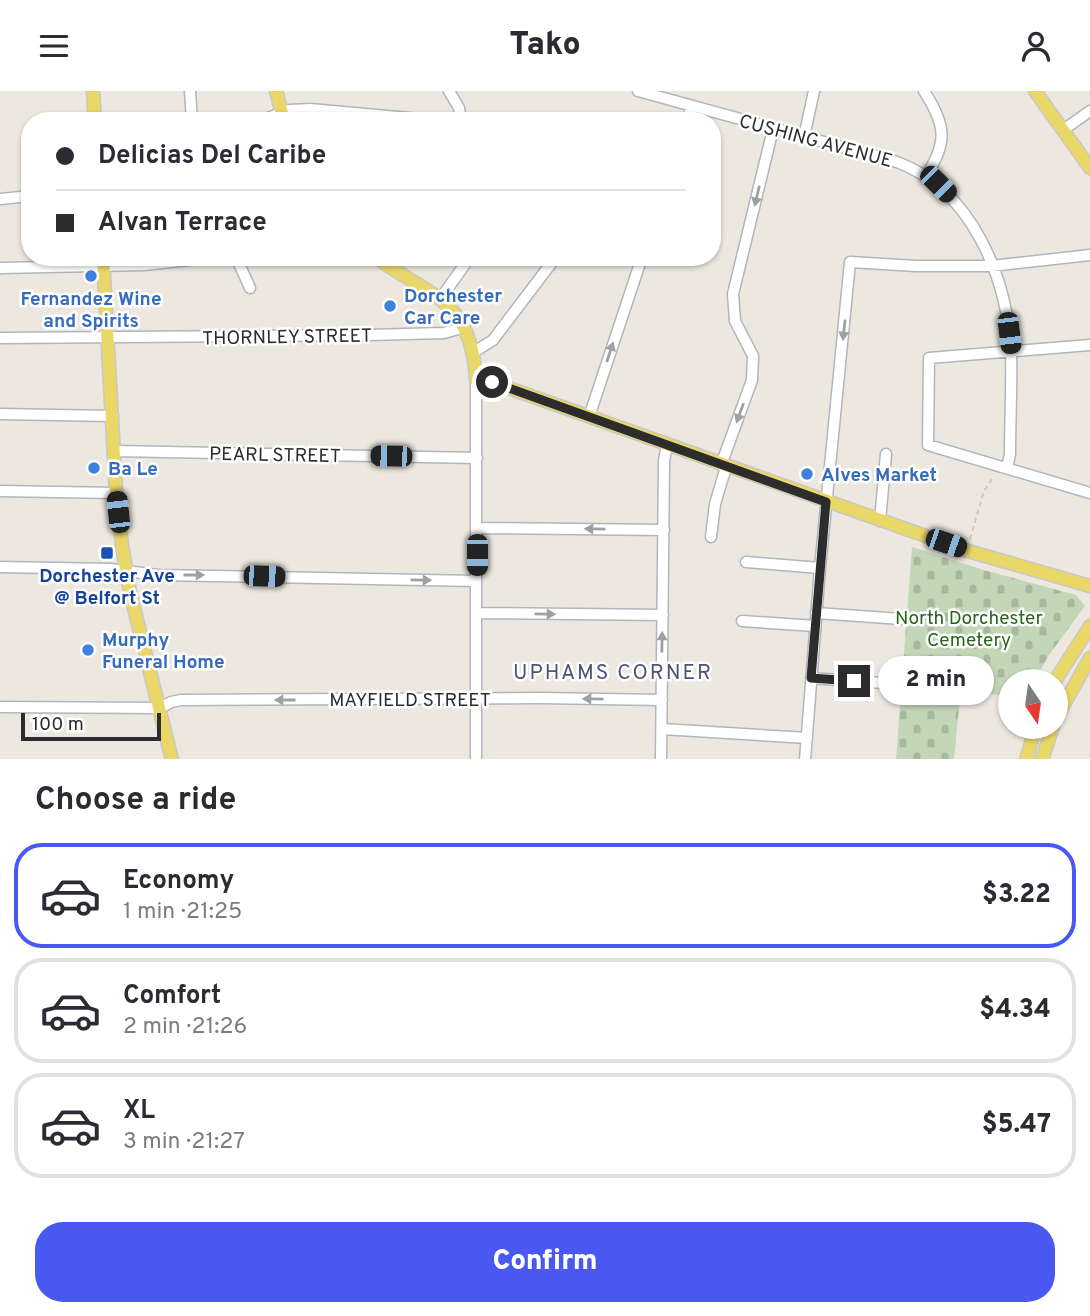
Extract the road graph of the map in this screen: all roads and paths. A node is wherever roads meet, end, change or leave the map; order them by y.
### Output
1 (93, 91) edge
2 (190, 91) edge
3 (276, 91) edge
4 (449, 91) edge
5 (638, 91) edge
6 (814, 91) edge
7 (924, 91) edge
8 (1035, 91) edge
9 (692, 106) junction
10 (1090, 111) edge
11 (94, 112) edge
12 (191, 112) edge
13 (281, 112) edge
14 (298, 112) edge
15 (343, 112) edge
16 (460, 112) edge
17 (690, 112) edge
18 (713, 112) edge
19 (721, 114) edge
20 (773, 129) junction
21 (1063, 130) junction
22 (804, 137) junction
23 (1090, 168) edge
24 (926, 176) junction
25 (21, 198) edge
26 (0, 199) edge
27 (1090, 255) edge
28 (29, 266) edge
29 (103, 266) edge
30 (240, 266) edge
31 (389, 266) edge
32 (464, 266) edge
33 (549, 266) edge
34 (639, 266) edge
35 (992, 266) junction
36 (0, 268) edge
37 (250, 288) dead end
38 (441, 298) junction
39 (465, 327) junction
40 (0, 338) edge
41 (109, 339) junction
42 (1090, 345) edge
43 (1011, 351) junction
44 (474, 352) junction
45 (476, 380) junction
46 (0, 414) edge
47 (113, 417) junction
48 (589, 417) junction
49 (667, 445) junction
50 (115, 451) junction
51 (886, 454) dead end
52 (477, 458) junction
53 (724, 466) junction
54 (1003, 467) junction
55 (0, 491) edge
56 (116, 493) junction
57 (1090, 493) edge
58 (826, 502) junction
59 (880, 521) junction
60 (477, 528) junction
61 (664, 530) junction
62 (711, 537) dead end
63 (970, 539) dead end
64 (746, 562) dead end
65 (0, 567) edge
66 (820, 568) junction
67 (126, 571) junction
68 (476, 581) junction
69 (1090, 586) edge
70 (476, 613) junction
71 (816, 613) junction
72 (663, 615) junction
73 (901, 619) dead end
74 (742, 621) dead end
75 (815, 626) junction
76 (1090, 626) edge
77 (1090, 657) edge
78 (1063, 669) edge
79 (811, 678) junction
80 (897, 684) dead end
81 (1068, 697) edge
82 (476, 698) junction
83 (662, 700) junction
84 (0, 707) edge
85 (160, 708) junction
86 (662, 729) junction
87 (807, 738) junction
88 (1032, 739) edge
89 (1049, 739) edge
90 (172, 759) edge
91 (476, 759) edge
92 (661, 759) edge
93 (805, 759) edge
94 (1027, 759) edge
95 (1042, 759) edge

1 - 11 main road
2 - 12 street
3 - 13 main road
4 - 16 street
5 - 9 street, CUSHING AVENUE
6 - 22 street
7 - 24 street
8 - 21 main road
9 - 17 street
9 - 18 street, CUSHING AVENUE
10 - 21 street
14 - 15 street
19 - 20 street, CUSHING AVENUE
20 - 22 street, CUSHING AVENUE
20 -> 53 street
21 - 23 main road
22 - 24 street, CUSHING AVENUE
24 - 35 street, CUSHING AVENUE
25 - 26 street
27 - 35 street
28 - 36 street
29 - 41 main road
30 - 37 street
31 - 38 main road
32 - 38 street
33 - 44 street
48 -> 34 street
35 - 43 street, CUSHING AVENUE
35 -> 58 street
38 - 39 main road
39 - 41 street, THORNLEY STREET
39 - 44 main road
40 - 41 street, THORNLEY STREET
41 - 47 main road
42 - 43 street
43 - 54 street, CUSHING AVENUE
43 - 54 street
44 - 45 main road
45 - 48 main road
45 - 52 street
46 - 47 street
47 - 50 main road
48 - 49 main road
49 - 53 main road
49 - 61 street
50 - 52 street, PEARL STREET
50 - 56 main road
51 - 59 street
52 - 60 street
53 - 58 main road
53 - 62 street
54 - 57 street
54 - 63 path
55 - 56 street
56 - 67 main road
58 - 59 main road
58 - 66 street
59 - 69 main road
61 -> 60 street
60 - 68 street
61 - 72 street
64 - 66 street
65 - 67 street
66 - 71 street
67 -> 68 street
67 - 85 main road
68 - 70 street
70 -> 72 street
70 - 82 street
71 - 73 street
71 - 75 street
83 -> 72 street
74 - 75 street
75 - 79 street
76 - 78 main road
77 - 81 main road
79 - 80 street
79 - 87 street
83 -> 82 street, MAYFIELD STREET
82 -> 85 street, MAYFIELD STREET
82 - 91 street
83 - 86 street
84 - 85 street, MAYFIELD STREET
85 - 90 main road
86 - 87 street
86 - 92 street
87 - 93 street
88 - 94 main road
89 - 95 main road

